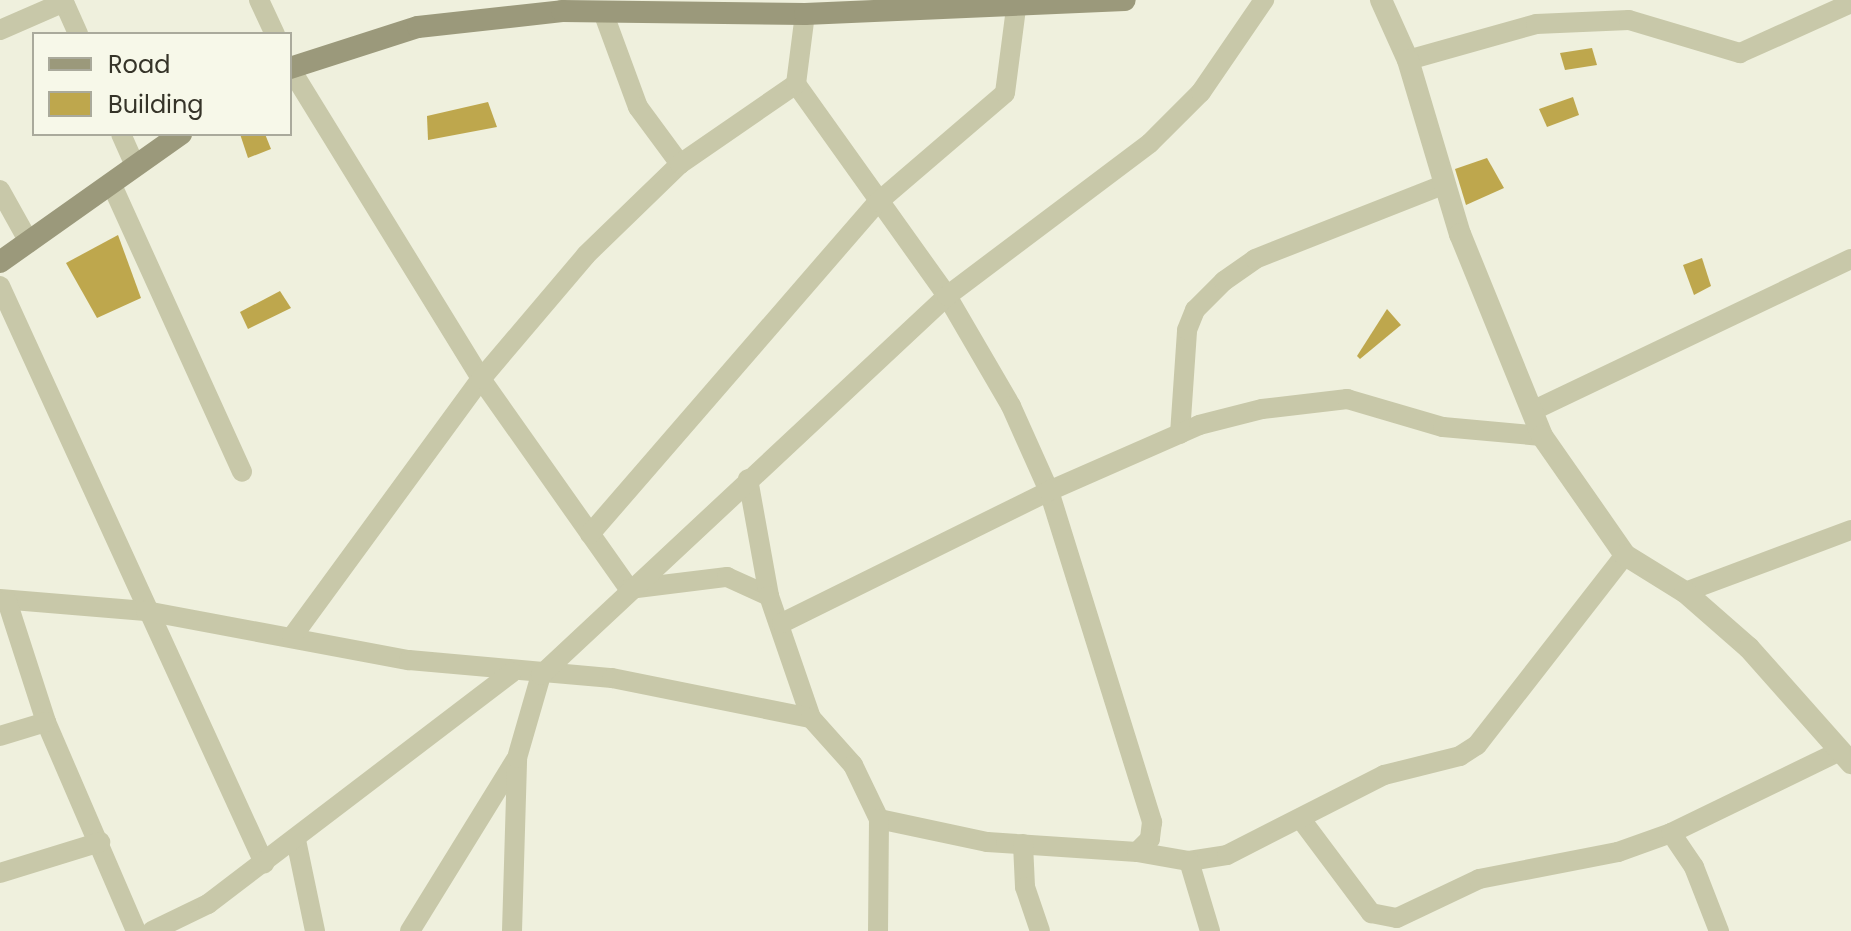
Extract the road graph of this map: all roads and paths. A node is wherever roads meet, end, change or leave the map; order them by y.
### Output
1 (259, 0) edge
2 (1125, 0) edge
3 (1264, 0) edge
4 (1381, 0) edge
5 (64, 1) edge
6 (1042, 2) edge
7 (1851, 3) edge
8 (561, 5) edge
9 (918, 6) edge
10 (1016, 8) junction
11 (603, 12) junction
12 (805, 14) junction
13 (0, 30) edge
14 (77, 32) edge
15 (274, 32) edge
16 (1408, 60) junction
17 (292, 67) edge
18 (292, 71) edge
19 (796, 84) junction
20 (122, 136) edge
21 (178, 136) edge
22 (680, 164) junction
23 (135, 166) junction
24 (111, 183) junction
25 (1445, 184) junction
26 (0, 190) edge
27 (878, 202) junction
28 (29, 242) junction
29 (1851, 259) edge
30 (0, 262) edge
31 (0, 286) edge
32 (947, 296) junction
33 (481, 379) junction
34 (1532, 411) junction
35 (1180, 434) junction
36 (1542, 436) junction
37 (242, 472) dead end
38 (748, 479) junction
39 (1049, 491) junction
40 (1851, 530) edge
41 (590, 534) junction
42 (1625, 555) junction
43 (629, 589) junction
44 (1685, 592) junction
45 (769, 596) junction
46 (3, 600) edge
47 (146, 611) junction
48 (782, 623) junction
49 (292, 637) junction
50 (512, 672) junction
51 (541, 675) junction
52 (811, 718) junction
53 (46, 722) junction
54 (0, 736) edge
55 (1846, 757) edge
56 (517, 758) junction
57 (879, 819) junction
58 (1303, 822) junction
59 (1671, 833) junction
60 (296, 840) junction
61 (100, 842) junction
62 (1023, 844) junction
63 (1137, 852) junction
64 (1189, 861) junction
65 (264, 863) junction
66 (0, 873) edge
67 (1415, 909) junction
68 (136, 931) edge
69 (152, 931) edge
70 (315, 931) edge
71 (410, 931) edge
72 (512, 931) edge
73 (878, 931) edge
74 (1040, 931) edge
75 (1210, 931) edge
76 (1400, 931) edge
77 (1719, 931) edge

1 - 15 street
2 - 6 main road
3 - 32 street
4 - 16 street
5 - 13 street
5 - 14 street
6 - 10 main road
7 - 16 street
8 - 11 main road
8 - 17 main road
9 - 10 main road
9 - 12 main road
10 - 27 street
11 - 12 main road
11 - 22 street
12 - 19 street
16 - 25 street
18 - 33 street
19 - 22 street
19 - 27 street
20 - 23 street
21 - 23 main road
22 - 33 street
23 - 24 main road
24 - 28 main road
24 - 37 street
25 - 34 street
25 - 35 street
26 - 28 street
27 - 32 street
27 - 41 street
28 - 30 main road
29 - 34 street
31 - 47 street
32 - 38 street
32 - 39 street
33 - 41 street
33 - 49 street
34 - 36 street
35 - 36 street
35 - 39 street
36 - 42 street
38 - 43 street
38 - 45 street
39 - 48 street
39 - 63 street
40 - 44 street
41 - 43 street
42 - 44 street
42 - 58 street
43 - 45 street
43 - 51 street
44 - 55 street
45 - 48 street
46 - 47 street
46 - 53 street
47 - 49 street
47 - 65 street
48 - 52 street
49 - 50 street
50 - 51 street
50 - 60 street
51 - 52 street
51 - 56 street
52 - 57 street
53 - 54 street
53 - 61 street
55 - 59 street
56 - 71 street
56 - 72 street
57 - 62 street
57 - 73 street
58 - 64 street
58 - 67 street
59 - 67 street
59 - 77 street
60 - 65 street
60 - 70 street
61 - 66 street
61 - 68 street
62 - 63 street
62 - 74 street
63 - 64 street
64 - 75 street
65 - 69 street
67 - 76 street

